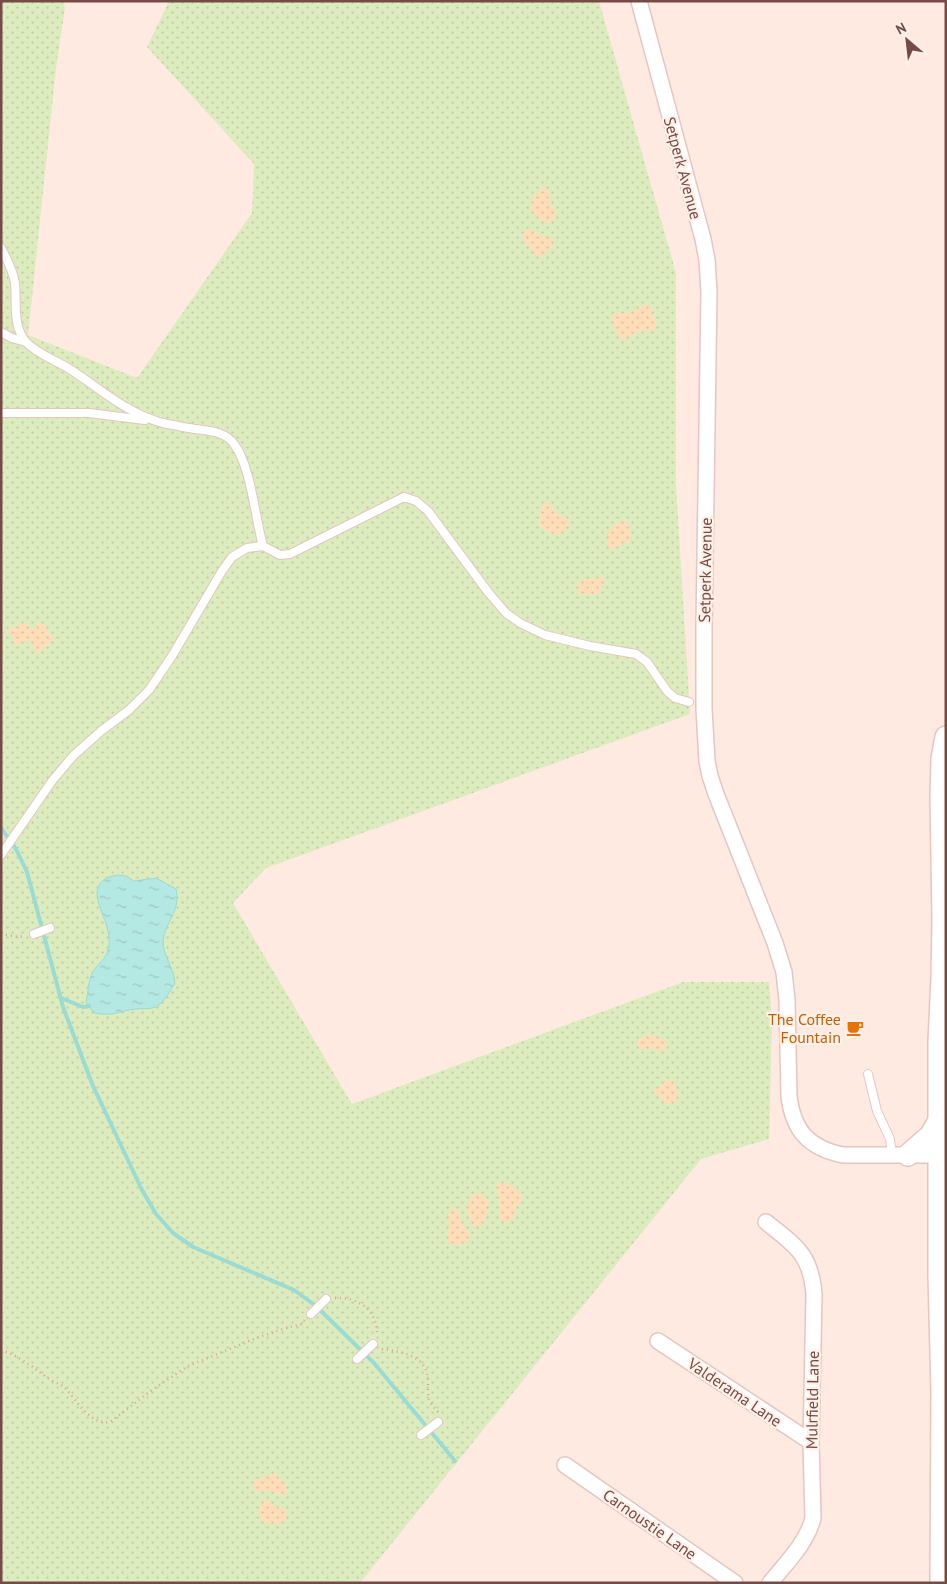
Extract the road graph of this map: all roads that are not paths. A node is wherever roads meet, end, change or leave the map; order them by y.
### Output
1 (639, 1) edge
2 (1, 248) edge
3 (1, 332) edge
4 (26, 342) junction
5 (1, 413) edge
6 (152, 421) junction
7 (264, 546) junction
8 (689, 702) dead end
9 (946, 737) edge
10 (3, 852) edge
11 (50, 928) dead end
12 (31, 935) road end
13 (868, 1074) dead end
14 (938, 1122) junction
15 (900, 1155) junction
16 (943, 1155) edge
17 (766, 1222) dead end
18 (325, 1300) road end
19 (311, 1314) dead end
20 (658, 1341) dead end
21 (372, 1345) road end
22 (357, 1359) dead end
23 (437, 1423) road end
24 (421, 1435) dead end
25 (811, 1442) junction
26 (566, 1465) dead end
27 (735, 1583) edge
28 (770, 1583) edge
29 (941, 1583) edge

1 - 15 street, Setperk Avenue
2 - 4 lane
3 - 4 lane
4 - 6 lane
5 - 6 lane
6 - 7 lane
7 - 8 lane
7 - 10 lane
9 - 14 main road
11 - 12 lane
13 - 15 lane
14 - 15 main road
14 - 16 main road
15 - 16 street
16 - 29 main road
17 - 25 street, Mulrfield Lane
18 - 19 lane
20 - 25 street, Valderama Lane
21 - 22 lane
23 - 24 lane
25 - 28 street, Mulrfield Lane
26 - 27 street, Carnoustie Lane

